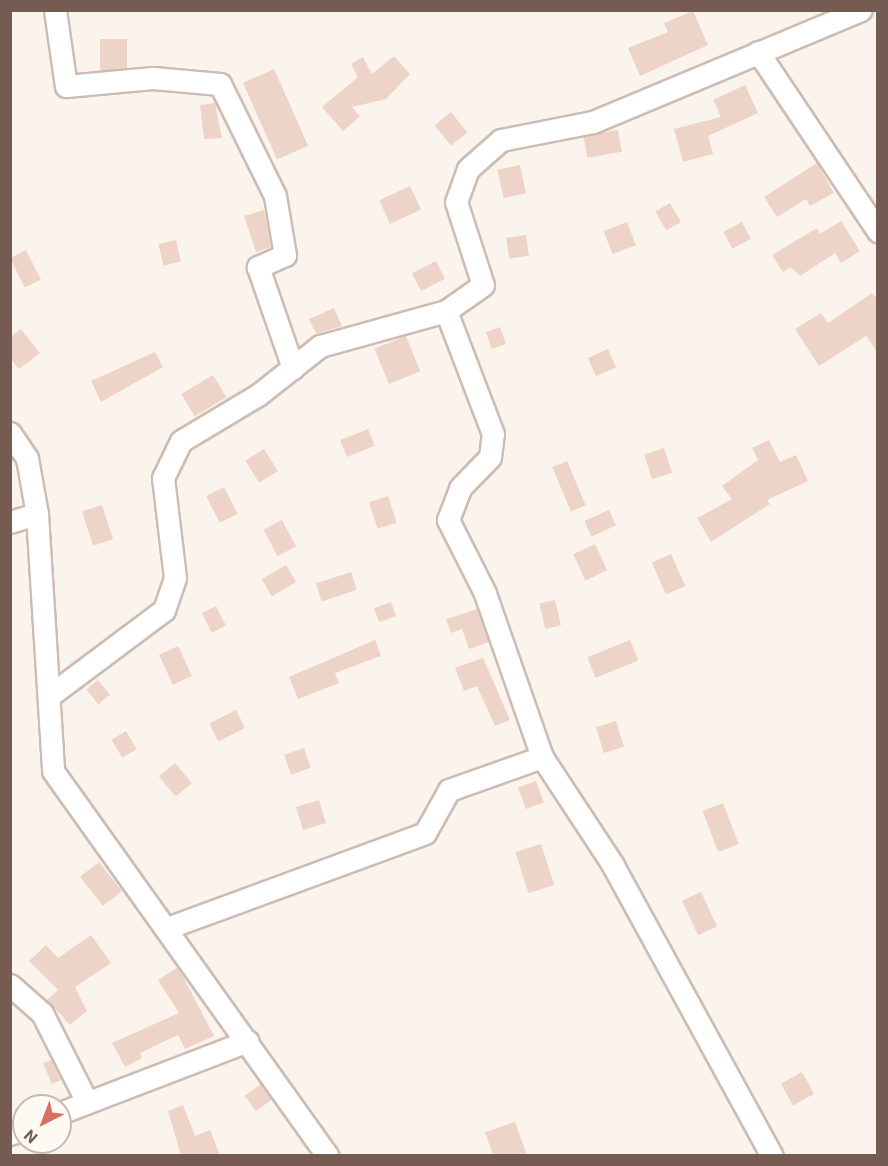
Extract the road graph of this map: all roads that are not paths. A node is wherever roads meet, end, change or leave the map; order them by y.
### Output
1 (55, 10) edge
2 (861, 10) edge
3 (758, 52) junction
4 (878, 231) edge
5 (446, 311) junction
6 (293, 368) junction
7 (10, 433) edge
8 (37, 514) junction
9 (10, 522) edge
10 (49, 696) junction
11 (542, 757) junction
12 (167, 928) junction
13 (10, 985) edge
14 (248, 1041) junction
15 (87, 1102) junction
16 (72, 1108) edge
17 (328, 1155) edge
18 (772, 1155) edge

1 - 6 street
2 - 3 street
3 - 4 street
3 - 5 street
5 - 6 street
5 - 11 street
6 - 10 street
7 - 8 street
8 - 9 street
8 - 10 street
10 - 12 street
11 - 12 street
11 - 18 street
12 - 14 street
13 - 15 street
14 - 15 street
14 - 17 street
15 - 16 street

